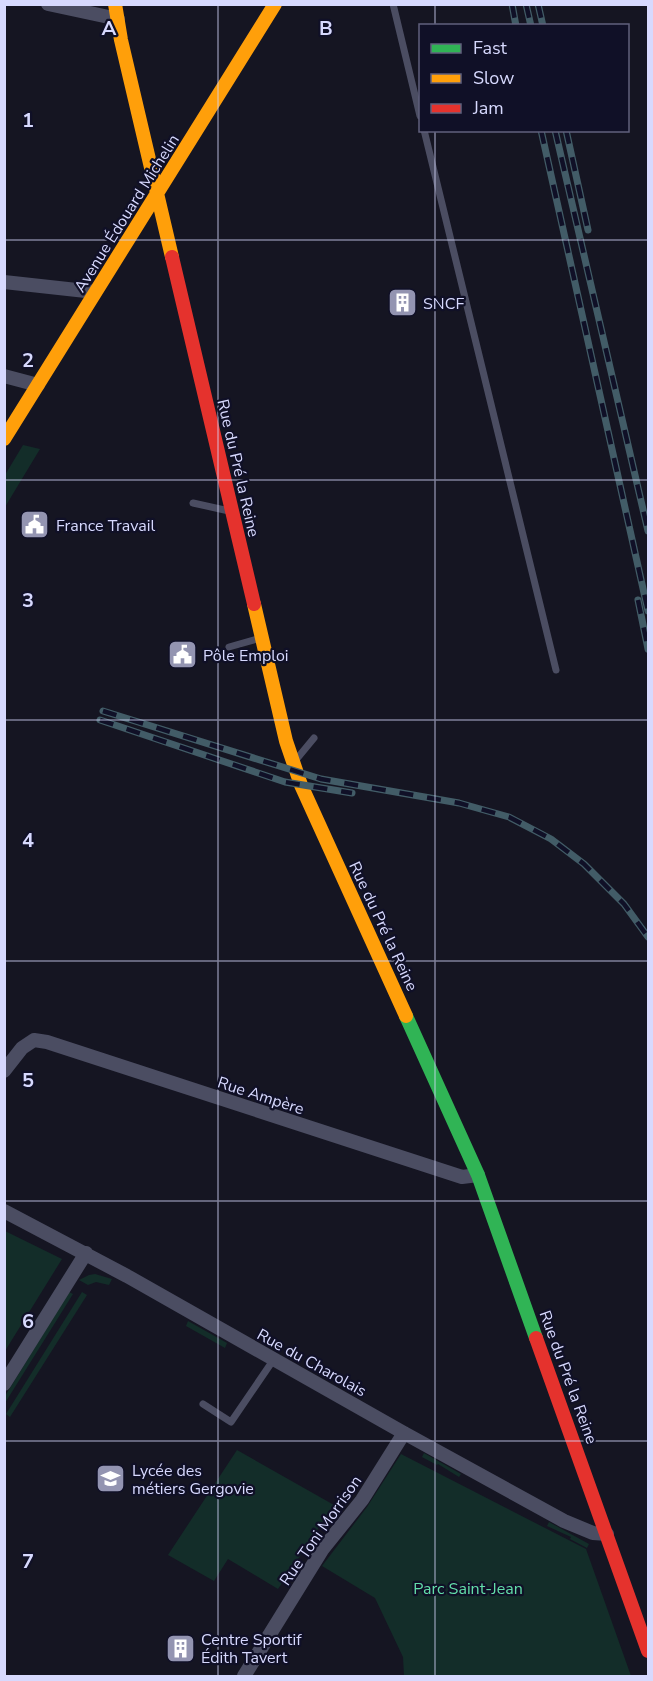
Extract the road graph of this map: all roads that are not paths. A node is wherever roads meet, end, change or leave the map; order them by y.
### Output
1 (48, 4) edge
2 (393, 4) edge
3 (270, 8) edge
4 (116, 12) edge
5 (419, 112) edge
6 (424, 132) edge
7 (158, 194) junction
8 (4, 282) edge
9 (95, 292) junction
10 (4, 376) edge
11 (38, 385) junction
12 (4, 439) edge
13 (193, 504) dead end
14 (232, 512) junction
15 (261, 638) junction
16 (229, 647) dead end
17 (556, 670) dead end
18 (314, 738) dead end
19 (293, 763) junction
20 (4, 1071) edge
21 (478, 1175) junction
22 (4, 1211) edge
23 (86, 1253) junction
24 (274, 1359) junction
25 (4, 1383) edge
26 (203, 1404) dead end
27 (404, 1433) junction
28 (607, 1534) junction
29 (648, 1651) edge
30 (244, 1677) edge

1 - 4 street
2 - 5 lane
3 - 7 main road, Avenue Édouard Michelin
4 - 7 main road, Rue du Pré la Reine
6 - 17 lane
7 - 9 main road, Avenue Édouard Michelin
7 - 14 main road, Rue du Pré la Reine
8 - 9 street
9 - 11 main road, Avenue Édouard Michelin
10 - 11 street
11 - 12 main road, Avenue Édouard Michelin
13 - 14 lane
14 - 15 main road, Rue du Pré la Reine
15 - 16 lane
15 - 19 main road, Rue du Pré la Reine
18 - 19 lane
19 - 21 main road, Rue du Pré la Reine
20 - 21 street, Rue Ampère
21 - 28 main road, Rue du Pré la Reine
22 - 23 street, Rue du Charolais
23 - 24 street, Rue du Charolais
23 - 25 street
24 - 26 lane
24 - 27 street, Rue du Charolais
27 - 28 street, Rue du Charolais
27 - 30 street, Rue Toni Morrison
28 - 29 main road, Rue du Pré la Reine

